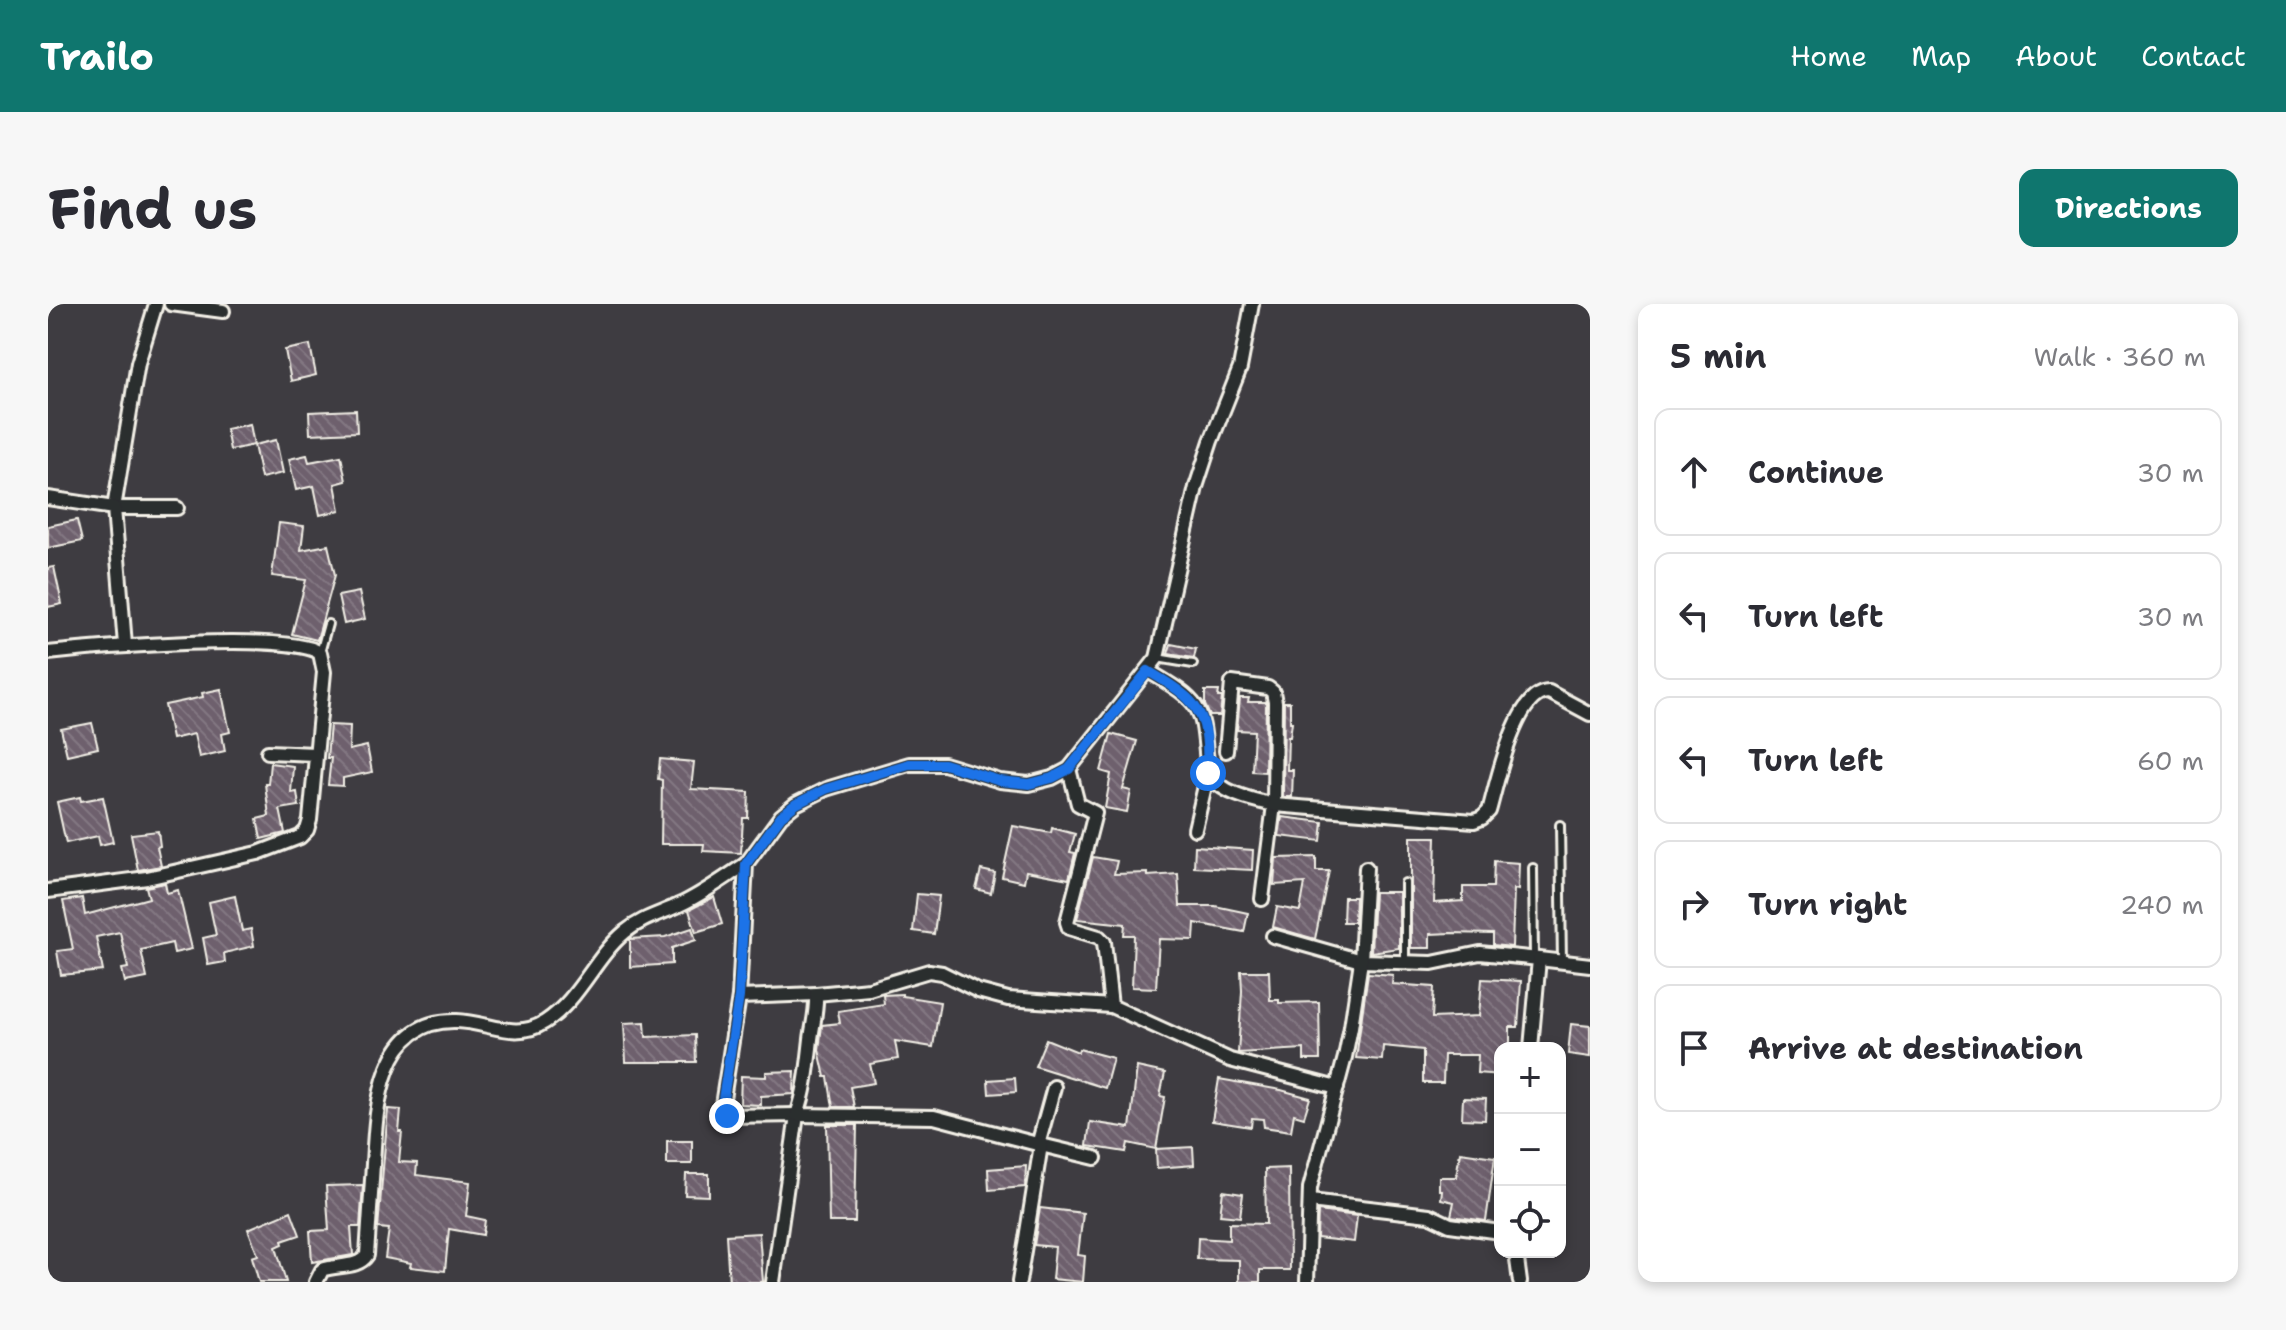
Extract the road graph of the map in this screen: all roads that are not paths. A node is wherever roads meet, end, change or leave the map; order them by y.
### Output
1 (156, 304) edge
2 (171, 304) edge
3 (1252, 304) edge
4 (223, 311) dead end
5 (48, 498) edge
6 (114, 508) junction
7 (177, 508) dead end
8 (328, 624) dead end
9 (125, 645) junction
10 (48, 653) edge
11 (320, 653) junction
12 (1157, 658) junction
13 (1193, 664) dead end
14 (1148, 671) junction
15 (1590, 714) edge
16 (1226, 751) dead end
17 (268, 752) dead end
18 (315, 754) junction
19 (1069, 769) junction
20 (1208, 773) junction
21 (1274, 805) junction
22 (1560, 825) dead end
23 (1195, 829) dead end
24 (746, 864) junction
25 (1366, 868) dead end
26 (1533, 868) dead end
27 (1405, 883) dead end
28 (48, 891) edge
29 (1262, 899) dead end
30 (1273, 936) dead end
31 (1536, 958) junction
32 (1361, 961) junction
33 (1405, 963) junction
34 (1562, 963) junction
35 (1590, 965) edge
36 (816, 994) junction
37 (739, 997) junction
38 (1111, 1006) junction
39 (1531, 1042) edge
40 (1054, 1087) dead end
41 (1337, 1088) junction
42 (797, 1115) junction
43 (1040, 1145) junction
44 (1095, 1158) dead end
45 (1310, 1201) junction
46 (1494, 1231) edge
47 (1517, 1258) edge
48 (316, 1282) edge
49 (773, 1282) edge
50 (1019, 1282) edge
51 (1307, 1282) edge
52 (1520, 1282) edge

1 - 6 street
2 - 4 street
3 - 12 street
5 - 6 street
6 - 7 street
6 - 9 street
8 - 11 lane
9 - 10 street
9 - 11 street
11 - 18 street
12 - 13 lane
12 - 14 street
14 - 19 street
14 - 20 street
15 - 21 street
16 - 21 street
17 - 18 street
18 - 28 street
19 - 24 street
19 - 38 street
20 - 21 street
20 - 23 street
21 - 29 street
22 - 34 lane
24 - 37 street
24 - 48 street
25 - 32 street
26 - 31 lane
27 - 33 lane
30 - 32 street
31 - 33 street
31 - 34 street
31 - 39 street
32 - 33 street
32 - 41 street
34 - 35 street
36 - 37 street
36 - 38 street
36 - 42 street
37 - 42 street
38 - 41 street
40 - 43 street
41 - 45 street
42 - 43 street
42 - 49 street
43 - 44 street
43 - 50 street
45 - 46 street
45 - 51 street
47 - 52 street

